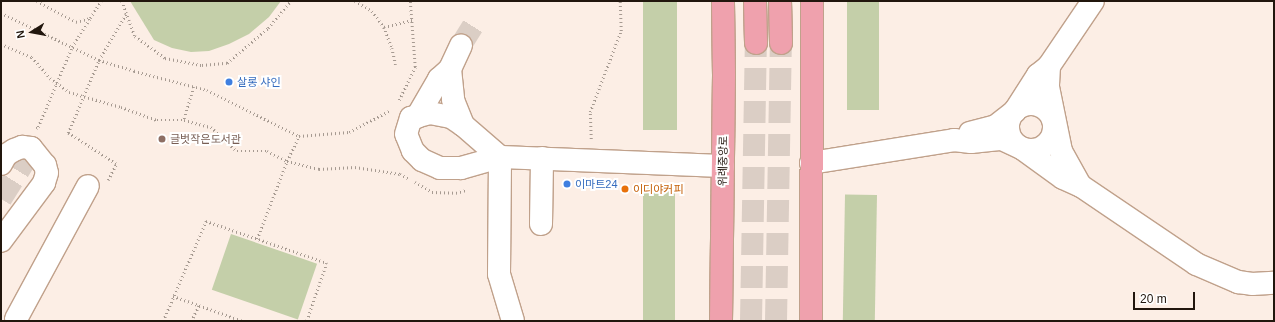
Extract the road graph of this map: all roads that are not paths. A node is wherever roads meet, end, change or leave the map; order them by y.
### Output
1 (723, 1) edge
2 (755, 1) edge
3 (780, 1) edge
4 (812, 1) edge
5 (1093, 1) edge
6 (756, 43) tunnel mouth
7 (781, 43) tunnel mouth
8 (461, 45) tunnel mouth
9 (1049, 66) junction
10 (450, 69) junction
11 (1015, 111) junction
12 (417, 117) junction
13 (1053, 120) junction
14 (463, 125) junction
15 (954, 140) junction
16 (1023, 149) junction
17 (500, 157) junction
18 (542, 158) junction
19 (811, 163) junction
20 (1, 164) edge
21 (723, 166) junction
22 (88, 186) dead end
23 (1081, 186) junction
24 (541, 224) dead end
25 (1, 242) edge
26 (1274, 283) edge
27 (12, 317) edge
28 (513, 321) edge
29 (720, 321) edge
30 (811, 321) edge

1 - 21 main road, 위례중앙로
2 - 6 main road
3 - 7 main road
4 - 19 main road
5 - 9 lane
8 - 10 lane
9 - 11 lane
9 - 13 lane
10 - 12 lane
10 - 14 lane
11 - 13 lane
11 - 15 lane
11 - 16 lane
12 - 14 lane
12 - 17 lane
13 - 16 lane
13 - 23 lane
14 - 17 lane
15 - 16 lane
15 - 19 lane
16 - 23 lane
17 - 18 lane
17 - 28 lane
18 - 21 lane
18 - 24 lane
19 - 30 main road
20 - 25 lane
21 - 29 main road, 위례중앙로
22 - 27 lane
23 - 26 lane

